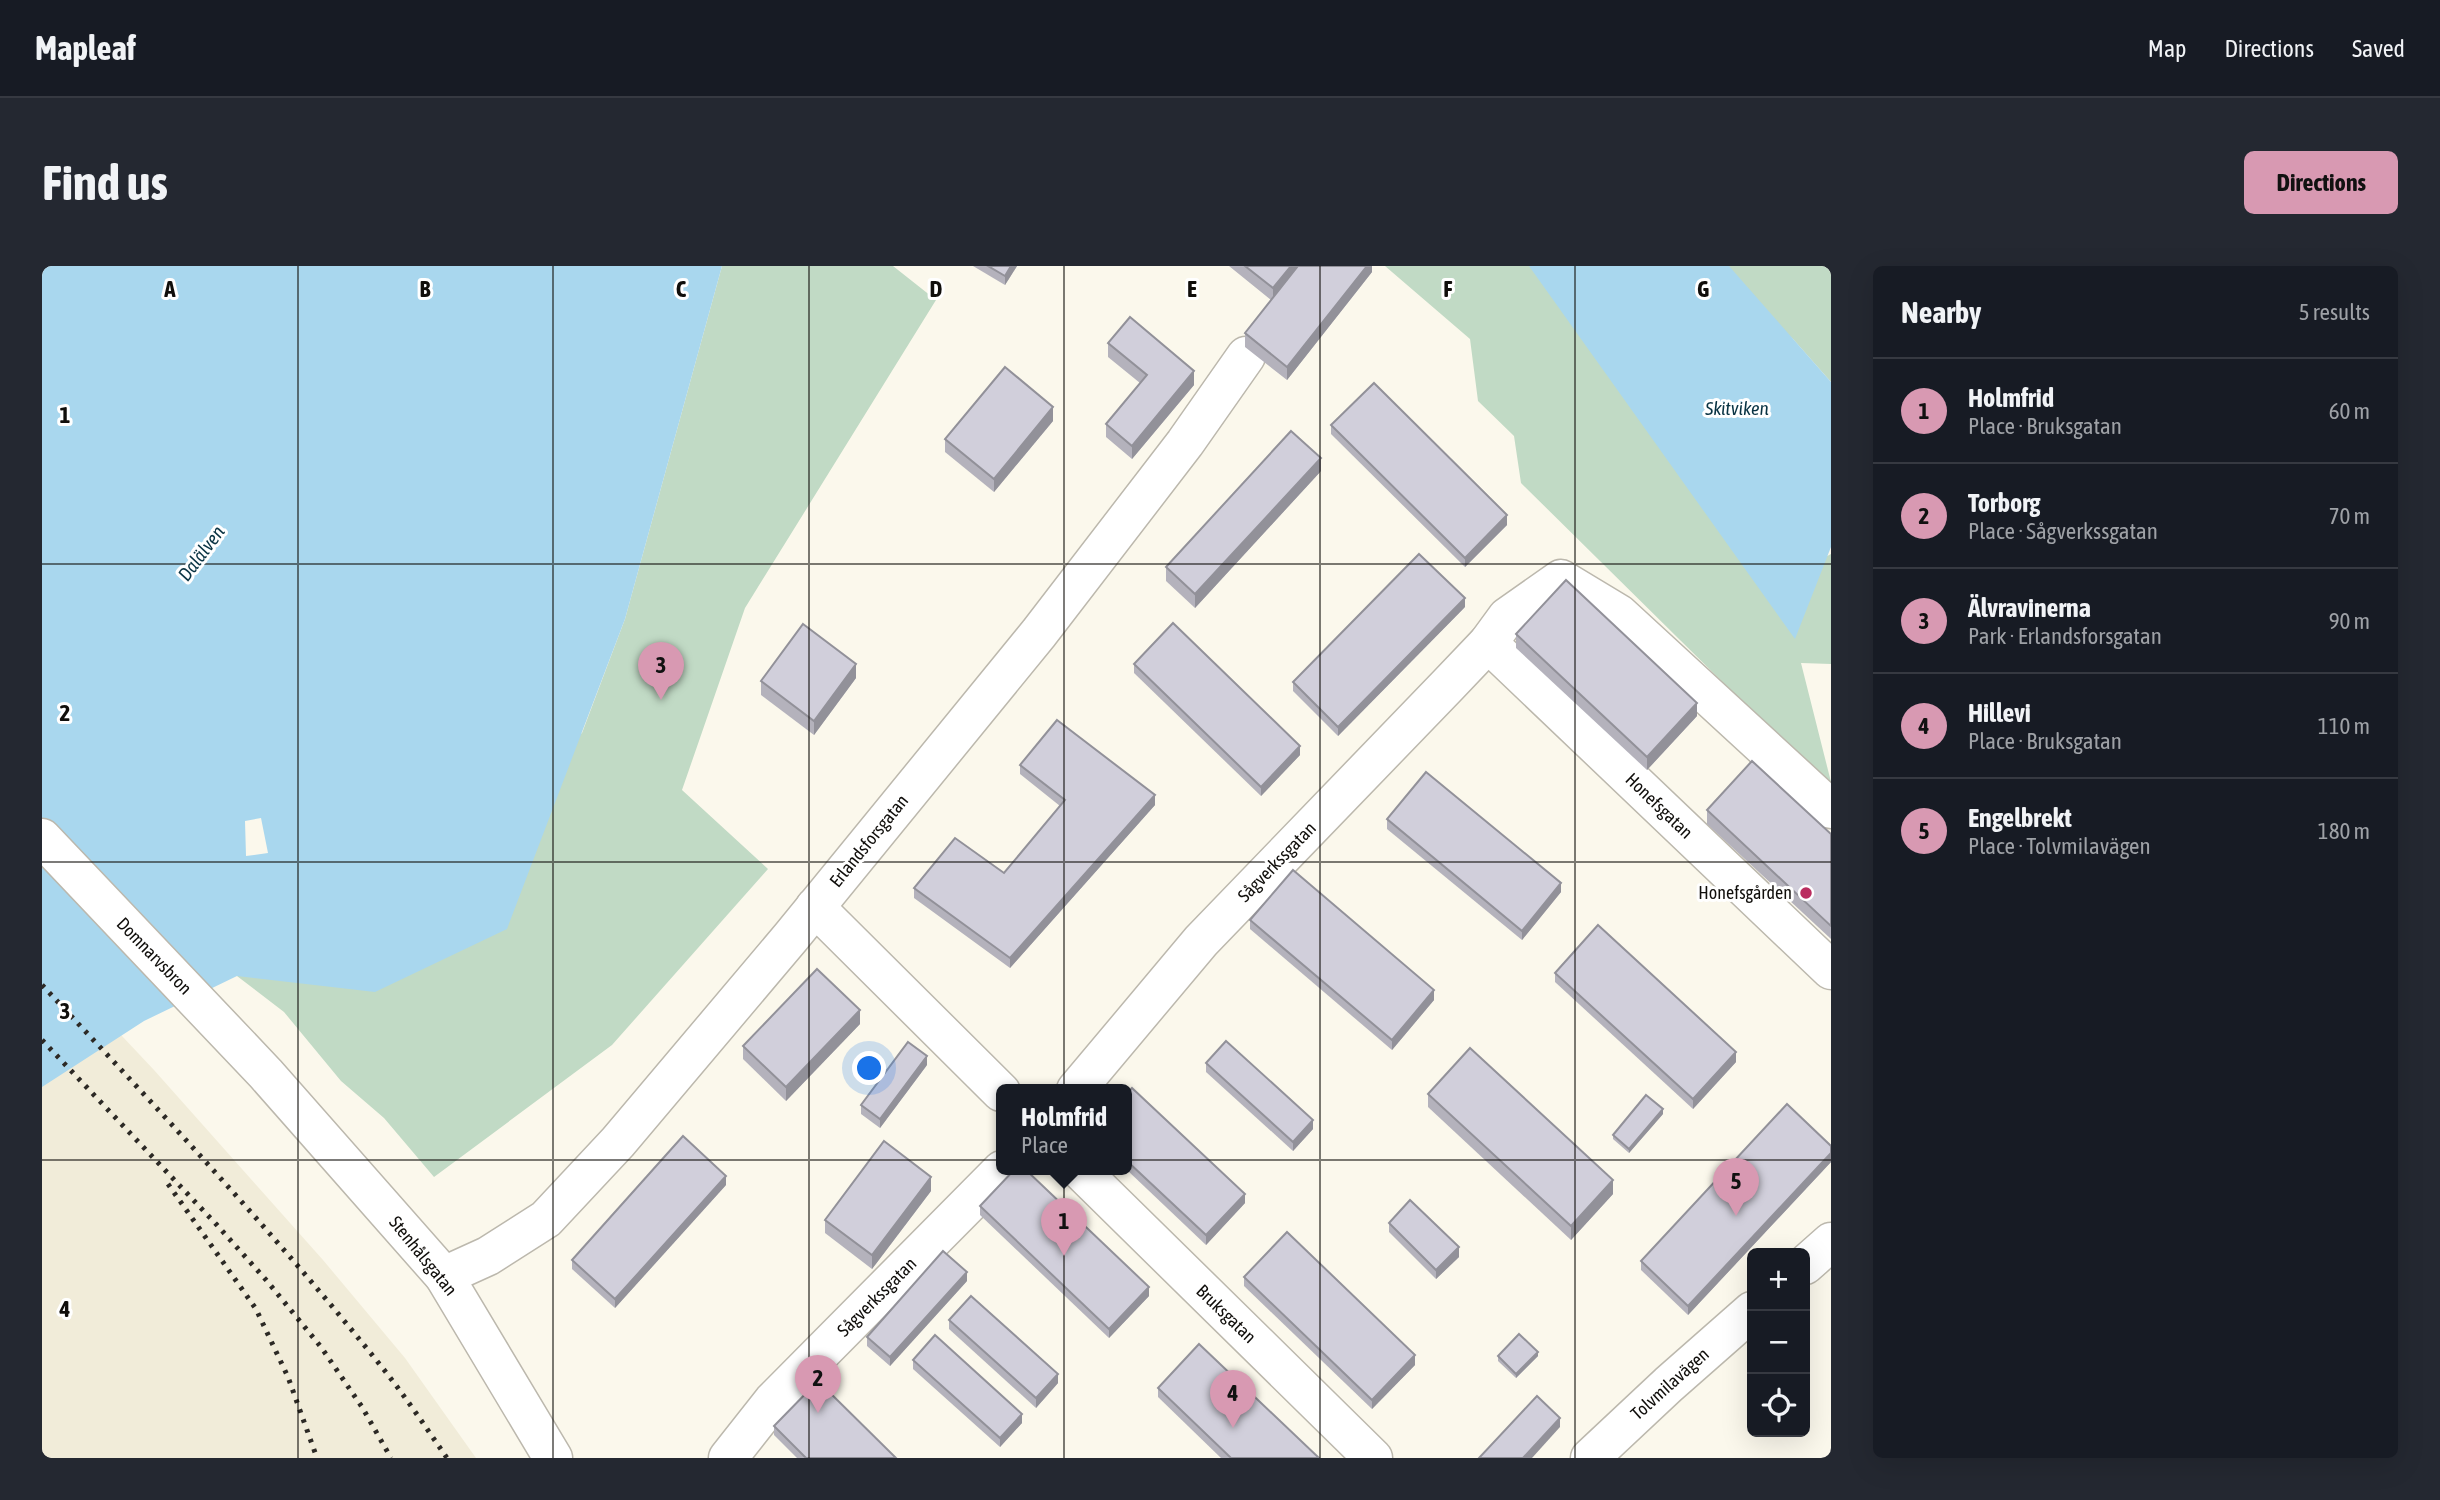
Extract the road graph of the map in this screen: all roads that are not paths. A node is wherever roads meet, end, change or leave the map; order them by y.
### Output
1 (1246, 356) edge
2 (1488, 643) junction
3 (1831, 809) edge
4 (42, 838) edge
5 (815, 907) junction
6 (1831, 970) edge
7 (266, 1073) joint
8 (1081, 1084) edge
9 (996, 1087) edge
10 (997, 1175) edge
11 (1085, 1175) edge
12 (1831, 1242) edge
13 (1810, 1261) edge
14 (444, 1276) junction
15 (1747, 1315) edge
16 (736, 1455) edge
17 (553, 1458) edge
18 (1373, 1458) edge
19 (1590, 1458) edge

1 - 5 street, Erlandsforsgatan
2 - 3 street, Sågverkssgatan
2 - 6 street, Honefsgatan
2 - 8 street, Sågverkssgatan
4 - 7 street, Domnarvsbron
5 - 9 street
5 - 14 street, Erlandsforsgatan
7 - 14 street, Stenhålsgatan
10 - 16 street, Sågverkssgatan
11 - 18 street, Bruksgatan
12 - 13 street
14 - 17 street, Stenhålsgatan
15 - 19 street, Tolvmilavägen

